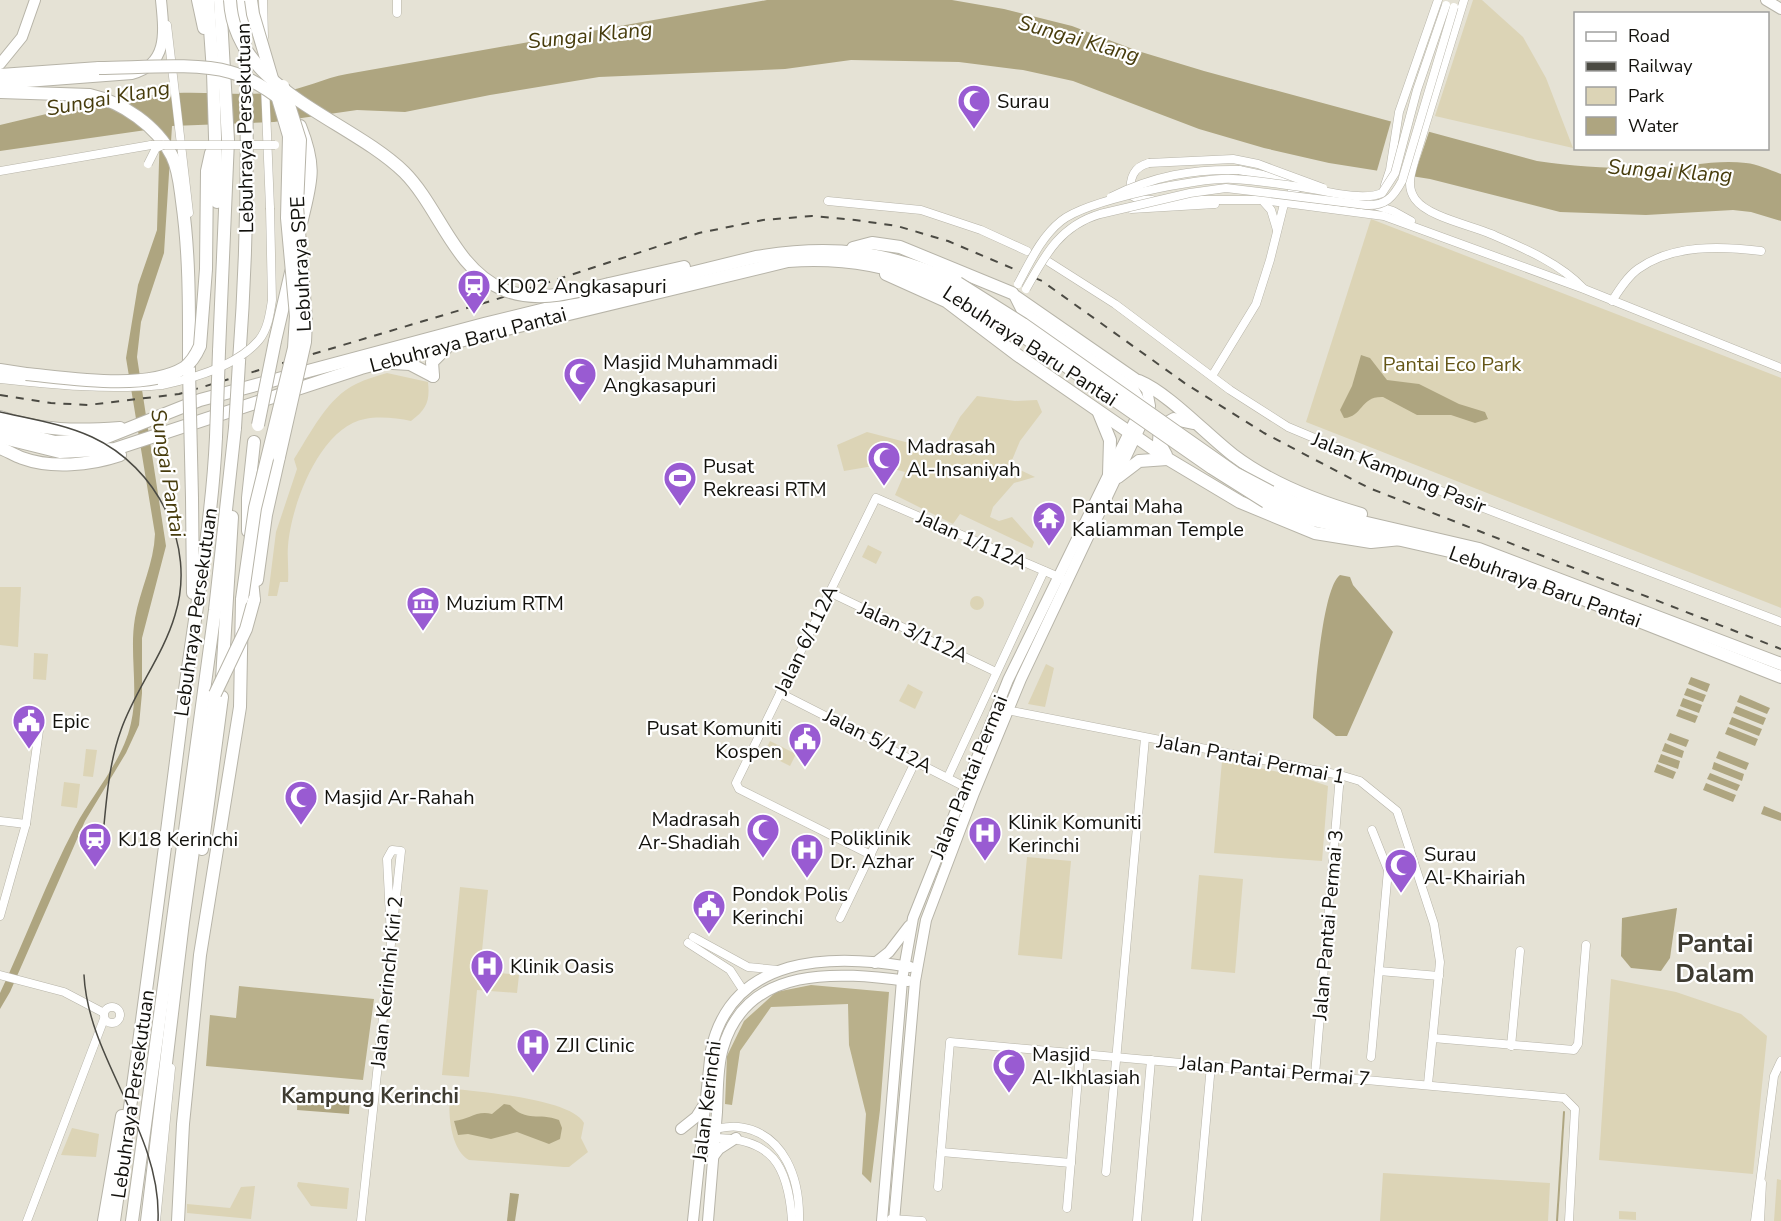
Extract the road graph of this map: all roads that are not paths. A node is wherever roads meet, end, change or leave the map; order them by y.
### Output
1 (35, 0) edge
2 (163, 0) edge
3 (198, 0) edge
4 (207, 0) edge
5 (220, 0) edge
6 (230, 0) edge
7 (259, 0) edge
8 (263, 0) edge
9 (397, 0) edge
10 (1464, 0) edge
11 (1766, 0) edge
12 (246, 2) edge
13 (1448, 2) edge
14 (1781, 9) edge
15 (397, 13) dead end
16 (1421, 49) junction
17 (212, 57) junction
18 (1445, 58) junction
19 (0, 64) edge
20 (1414, 67) junction
21 (219, 73) junction
22 (0, 75) edge
23 (1439, 77) junction
24 (2, 90) edge
25 (216, 128) junction
26 (166, 144) junction
27 (1415, 159) junction
28 (148, 164) dead end
29 (1405, 169) junction
30 (0, 171) edge
31 (182, 174) junction
32 (1265, 176) junction
33 (1311, 185) junction
34 (1382, 193) junction
35 (1337, 194) junction
36 (1240, 200) junction
37 (1262, 200) junction
38 (828, 201) dead end
39 (1099, 203) junction
40 (1284, 204) junction
41 (1130, 209) junction
42 (303, 215) junction
43 (1422, 228) junction
44 (1277, 231) junction
45 (222, 251) junction
46 (1027, 251) dead end
47 (1761, 251) dead end
48 (845, 255) junction
49 (756, 257) junction
50 (1049, 262) dead end
51 (1584, 289) junction
52 (1019, 291) junction
53 (1612, 301) junction
54 (451, 343) junction
55 (361, 368) junction
56 (1781, 368) edge
57 (0, 370) edge
58 (1212, 376) junction
59 (26, 378) junction
60 (0, 379) edge
61 (1139, 381) junction
62 (1146, 402) junction
63 (1168, 402) junction
64 (1098, 411) junction
65 (1, 421) edge
66 (1195, 423) junction
67 (1133, 435) junction
68 (0, 437) edge
69 (150, 439) junction
70 (233, 442) junction
71 (255, 442) junction
72 (0, 448) edge
73 (1168, 459) junction
74 (1113, 476) junction
75 (876, 498) joint
76 (1402, 534) junction
77 (232, 542) junction
78 (1044, 571) junction
79 (1065, 579) junction
80 (829, 592) junction
81 (248, 600) junction
82 (1781, 622) edge
83 (193, 627) junction
84 (1781, 664) edge
85 (996, 672) junction
86 (1781, 676) edge
87 (780, 693) junction
88 (996, 708) junction
89 (1008, 712) junction
90 (40, 723) dead end
91 (1145, 738) junction
92 (916, 760) junction
93 (1340, 775) junction
94 (948, 777) junction
95 (964, 786) junction
96 (974, 793) junction
97 (0, 821) edge
98 (26, 824) junction
99 (1372, 830) dead end
100 (871, 855) junction
101 (191, 870) junction
102 (0, 915) edge
103 (840, 918) dead end
104 (913, 918) junction
105 (391, 936) junction
106 (1586, 945) dead end
107 (182, 947) junction
108 (1520, 951) dead end
109 (875, 963) junction
110 (904, 966) junction
111 (748, 967) junction
112 (916, 969) junction
113 (778, 970) junction
114 (1379, 971) junction
115 (0, 975) edge
116 (736, 976) junction
117 (1439, 976) junction
118 (902, 980) junction
119 (915, 981) junction
120 (165, 988) junction
121 (743, 990) junction
122 (1432, 1038) junction
123 (140, 1042) junction
124 (168, 1046) junction
125 (1511, 1047) junction
126 (1080, 1054) junction
127 (1118, 1057) junction
128 (1371, 1057) dead end
129 (1151, 1060) junction
130 (1781, 1061) edge
131 (1211, 1065) junction
132 (1315, 1075) junction
133 (1428, 1084) junction
134 (706, 1102) junction
135 (183, 1124) junction
136 (681, 1129) dead end
137 (703, 1130) junction
138 (715, 1134) junction
139 (736, 1138) junction
140 (775, 1144) junction
141 (941, 1152) junction
142 (767, 1153) junction
143 (713, 1157) junction
144 (1071, 1163) junction
145 (791, 1170) junction
146 (1106, 1172) dead end
147 (783, 1174) junction
148 (1762, 1182) junction
149 (938, 1187) dead end
150 (1067, 1208) dead end
151 (795, 1220) edge
152 (882, 1220) edge
153 (894, 1220) edge
154 (27, 1221) edge
155 (104, 1221) edge
156 (114, 1221) edge
157 (134, 1221) edge
158 (147, 1221) edge
159 (156, 1221) edge
160 (171, 1221) edge
161 (178, 1221) edge
162 (361, 1221) edge
163 (693, 1221) edge
164 (708, 1221) edge
165 (922, 1221) edge
166 (1137, 1221) edge
167 (1197, 1221) edge
168 (1569, 1221) edge
169 (1755, 1221) edge
170 (1760, 1221) edge

1 - 19 main road
2 - 24 main road
2 - 31 street
3 - 17 highway
4 - 17 highway
5 - 21 highway, Lebuhraya Persekutuan
6 - 49 highway, bridge
7 - 81 highway, Lebuhraya SPE, bridge
8 - 59 street, bridge
9 - 15 street
10 - 18 street
11 - 14 main road
12 - 70 highway, Lebuhraya Persekutuan, bridge
12 - 81 highway, Lebuhraya SPE, bridge
13 - 16 street
13 - 29 street, bridge
13 - 34 street, bridge
16 - 18 street
16 - 20 street
17 - 21 highway
18 - 23 street
20 - 23 street
20 - 34 street, bridge
21 - 25 highway
21 - 45 highway, Lebuhraya Persekutuan
22 - 42 highway, bridge
23 - 27 street
24 - 31 highway
25 - 45 highway
25 - 59 highway, bridge
26 - 28 street, bridge
26 - 30 street, bridge
26 - 42 street, bridge
27 - 29 street, bridge
27 - 51 street
29 - 41 street, bridge
31 - 83 highway, bridge
32 - 33 street
32 - 39 street, bridge
32 - 40 street
33 - 40 street
33 - 43 street
34 - 35 street, bridge
35 - 36 street, bridge
35 - 39 street, bridge
36 - 37 street
36 - 41 street
37 - 40 street
37 - 44 street
38 - 46 street
39 - 52 street, bridge
40 - 43 street
40 - 44 street
41 - 52 street, bridge
42 - 71 highway, bridge
43 - 51 street
44 - 58 street
45 - 83 highway, Lebuhraya Persekutuan, bridge
47 - 53 street
48 - 49 highway, Lebuhraya Baru Pantai
48 - 52 highway
48 - 54 highway, Lebuhraya Baru Pantai
48 - 64 highway
48 - 76 highway, Lebuhraya Baru Pantai, bridge
49 - 65 highway, Lebuhraya Baru Pantai
50 - 58 street, Jalan Kampung Pasir
51 - 53 street
52 - 61 main road
52 - 62 main road
53 - 56 street
54 - 55 highway, Lebuhraya Baru Pantai
54 - 55 highway
55 - 69 highway, Lebuhraya Baru Pantai
57 - 59 highway
58 - 82 street, Jalan Kampung Pasir
59 - 60 street
61 - 62 main road
61 - 63 highway
62 - 63 main road
62 - 67 main road, Jalan Pantai Permai
63 - 66 highway
64 - 67 highway
64 - 74 highway
66 - 73 highway
66 - 76 highway
67 - 73 highway
67 - 74 main road, Jalan Pantai Permai
68 - 69 highway, Lebuhraya Baru Pantai
69 - 72 highway
70 - 77 highway
70 - 120 highway, Lebuhraya Persekutuan
71 - 77 highway
71 - 81 highway
73 - 74 highway
73 - 76 highway
74 - 79 main road, Jalan Pantai Permai
75 - 78 street, Jalan 1/112A
75 - 80 street, Jalan 6/112A
76 - 84 highway, Lebuhraya Baru Pantai
76 - 86 highway, Lebuhraya Baru Pantai
77 - 107 highway
78 - 79 street, Jalan 1/112A
78 - 85 street
79 - 88 main road, Jalan Pantai Permai
79 - 89 main road, Jalan Pantai Permai
80 - 85 street, Jalan 3/112A
80 - 87 street, Jalan 6/112A
81 - 101 highway, bridge
81 - 135 highway, bridge
83 - 123 highway, Lebuhraya Persekutuan
85 - 94 street
87 - 92 street, Jalan 5/112A
87 - 100 street, Jalan 6/112A
88 - 89 street, Jalan Pantai Permai 1
88 - 95 main road, Jalan Pantai Permai
89 - 91 street, Jalan Pantai Permai 1
89 - 96 main road, Jalan Pantai Permai
90 - 98 street
91 - 93 street, Jalan Pantai Permai 1
91 - 127 street
92 - 94 street, Jalan 5/112A
92 - 100 street
93 - 117 street, Jalan Pantai Permai 1
93 - 132 street, Jalan Pantai Permai 3
94 - 95 street, Jalan 5/112A
95 - 96 street, Jalan 5/112A
95 - 104 main road, Jalan Pantai Permai
96 - 112 main road, Jalan Pantai Permai
97 - 98 street
98 - 102 street
99 - 114 street
100 - 103 street
101 - 107 highway
101 - 120 highway
104 - 109 main road
104 - 110 main road, Jalan Pantai Permai
105 - 105 street, Jalan Kerinchi Kiri 2
105 - 162 street, Jalan Kerinchi Kiri 2
106 - 125 street
107 - 124 highway
108 - 125 street
109 - 110 main road, Jalan Kerinchi
109 - 113 main road, Jalan Kerinchi
110 - 112 main road, Jalan Kerinchi
110 - 118 main road, Jalan Pantai Permai
111 - 113 street
111 - 116 street
111 - 116 street
112 - 119 main road, Jalan Pantai Permai
113 - 121 main road, Jalan Kerinchi
114 - 117 street
114 - 128 street
115 - 154 street
116 - 121 street
117 - 122 street, Jalan Pantai Permai 1
118 - 119 main road, Jalan Kerinchi
118 - 138 main road, Jalan Kerinchi
118 - 152 main road, Jalan Pantai Permai
119 - 153 main road, Jalan Pantai Permai
120 - 157 highway, Lebuhraya Persekutuan
121 - 134 main road, Jalan Kerinchi
122 - 125 street
122 - 133 street, Jalan Pantai Permai 1
123 - 155 highway
123 - 156 highway, Lebuhraya Persekutuan
124 - 158 highway
124 - 159 street
126 - 127 street, Jalan Pantai Permai 7
126 - 141 street, Jalan Pantai Permai 7
126 - 144 street
127 - 129 street, Jalan Pantai Permai 7
127 - 146 street
129 - 131 street, Jalan Pantai Permai 7
129 - 166 street
130 - 148 street
131 - 132 street, Jalan Pantai Permai 7
131 - 167 street
132 - 133 street, Jalan Pantai Permai 7
133 - 168 street, Jalan Pantai Permai 7
134 - 136 main road
134 - 137 main road, Jalan Kerinchi
135 - 160 highway
135 - 161 highway
137 - 138 street
137 - 163 main road, Jalan Kerinchi
138 - 139 street
138 - 140 street
138 - 143 main road, Jalan Kerinchi
139 - 142 street
139 - 143 main road
140 - 142 street
140 - 145 street
141 - 144 street
141 - 149 street
142 - 147 street
143 - 164 main road, Jalan Kerinchi
144 - 150 street
145 - 147 street
145 - 151 street
147 - 151 street
148 - 169 street
148 - 170 street
152 - 153 street
153 - 165 street

